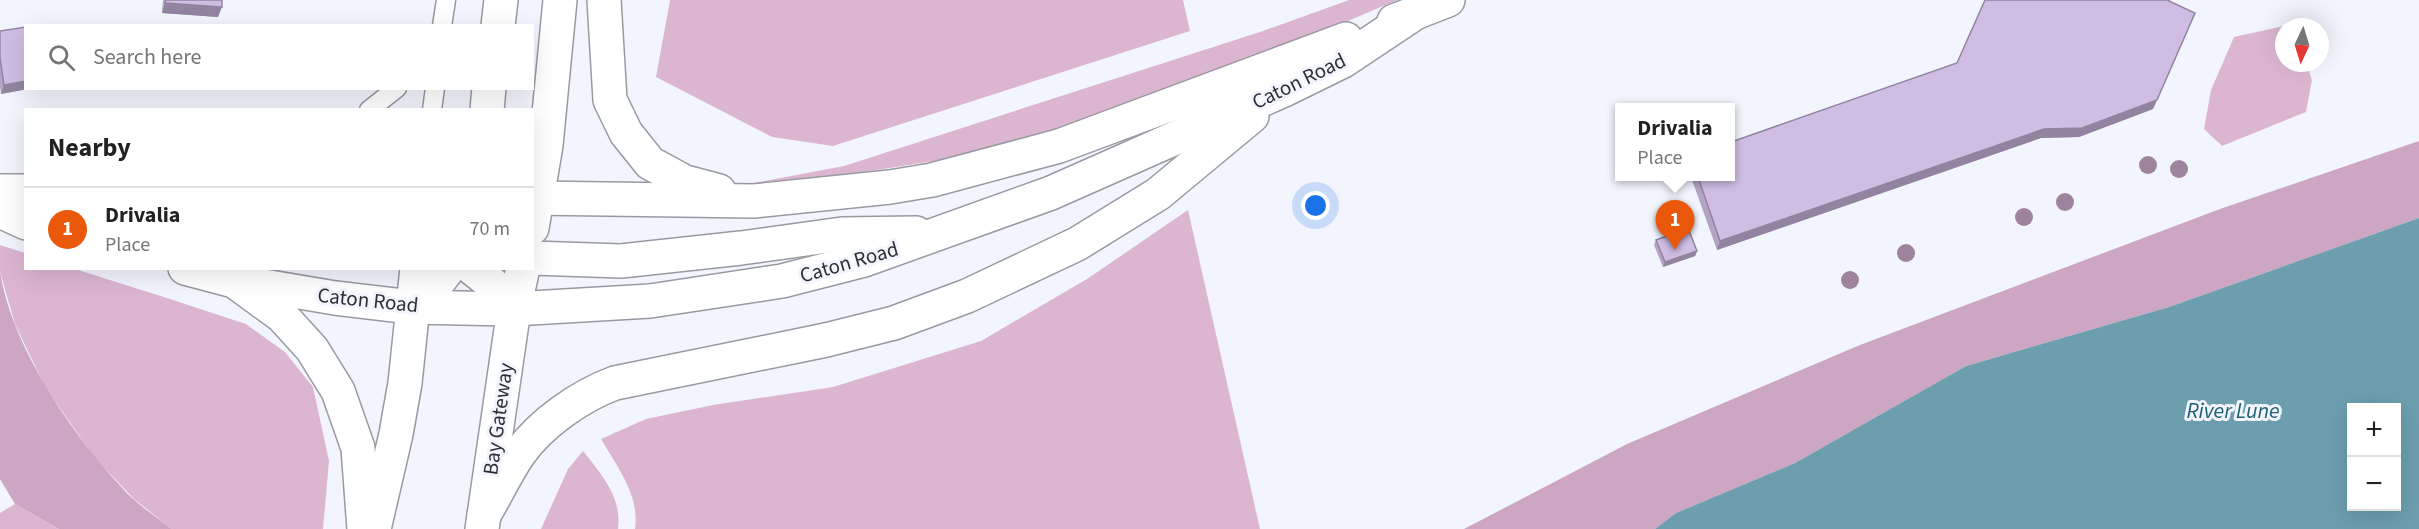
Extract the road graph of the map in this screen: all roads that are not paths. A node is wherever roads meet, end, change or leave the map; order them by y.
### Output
1 (446, 0) edge
2 (501, 0) edge
3 (560, 0) edge
4 (604, 0) edge
5 (1448, 0) edge
6 (1415, 14) junction
7 (442, 24) edge
8 (498, 24) edge
9 (394, 90) edge
10 (435, 90) edge
11 (489, 90) edge
12 (1284, 90) junction
13 (372, 108) edge
14 (432, 108) edge
15 (487, 108) edge
16 (0, 191) edge
17 (24, 191) edge
18 (754, 201) junction
19 (535, 208) edge
20 (0, 211) edge
21 (24, 222) edge
22 (945, 233) junction
23 (534, 258) edge
24 (193, 270) edge
25 (417, 270) edge
26 (447, 270) edge
27 (475, 270) edge
28 (523, 270) edge
29 (234, 281) junction
30 (411, 307) junction
31 (514, 309) junction
32 (483, 522) edge
33 (364, 529) edge
34 (374, 529) edge

1 - 7 lane
2 - 8 main road
3 - 19 main road
4 - 18 main road
5 - 6 main road, Caton Road
6 - 12 main road, Caton Road
6 - 18 main road, Caton Road
9 - 13 lane
10 - 14 lane
11 - 15 main road
12 - 22 main road, Caton Road
12 - 32 main road
16 - 17 main road
18 - 19 main road, Caton Road
20 - 21 main road
22 - 23 main road
22 - 31 main road, Caton Road
24 - 29 main road, Caton Road
25 - 30 main road
26 - 30 main road
27 - 31 main road
28 - 31 main road, Bay Gateway
29 - 30 main road, Caton Road
29 - 33 main road, Caton Road
30 - 31 main road, Caton Road
30 - 34 main road
31 - 32 main road, Bay Gateway

